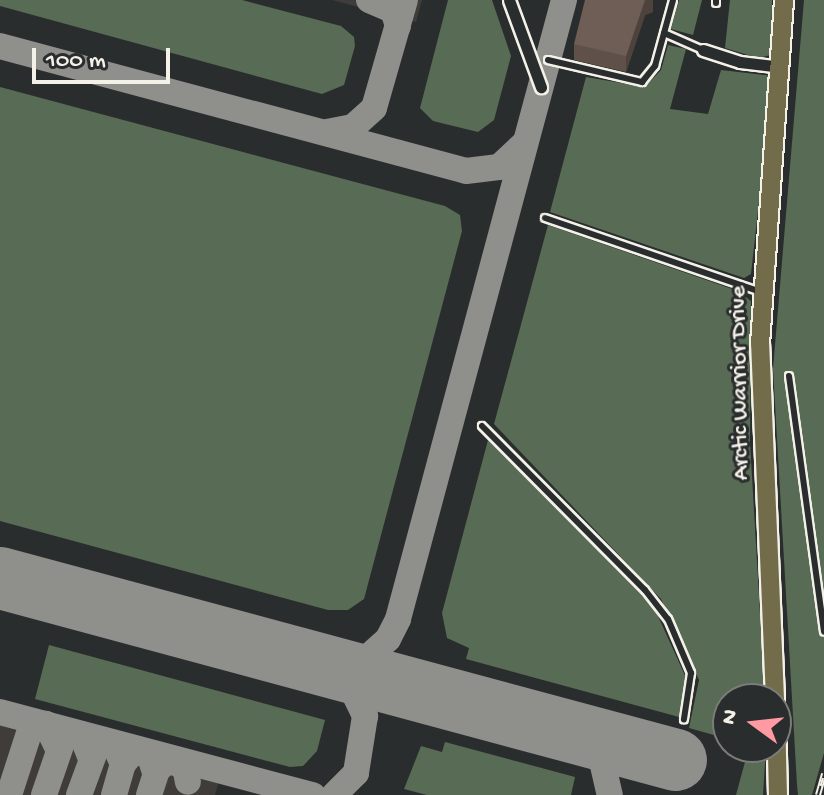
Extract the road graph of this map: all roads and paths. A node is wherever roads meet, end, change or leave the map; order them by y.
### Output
1 (509, 0) edge
2 (673, 0) edge
3 (784, 0) edge
4 (795, 0) edge
5 (664, 33) junction
6 (703, 50) joint
7 (548, 60) dead end
8 (783, 67) junction
9 (541, 87) dead end
10 (545, 218) dead end
11 (762, 293) junction
12 (789, 376) dead end
13 (482, 426) dead end
14 (824, 632) edge
15 (774, 683) edge
16 (684, 719) dead end
17 (777, 763) edge
18 (778, 795) edge

1 - 9 street
2 - 5 lane
3 - 8 main road, Arctic Warrior Drive
4 - 8 main road, Arctic Warrior Drive
5 - 6 lane
5 - 7 lane
6 - 8 street
8 - 11 main road, Arctic Warrior Drive
10 - 11 lane
11 - 15 main road, Arctic Warrior Drive
12 - 14 lane
13 - 16 lane
17 - 18 main road

